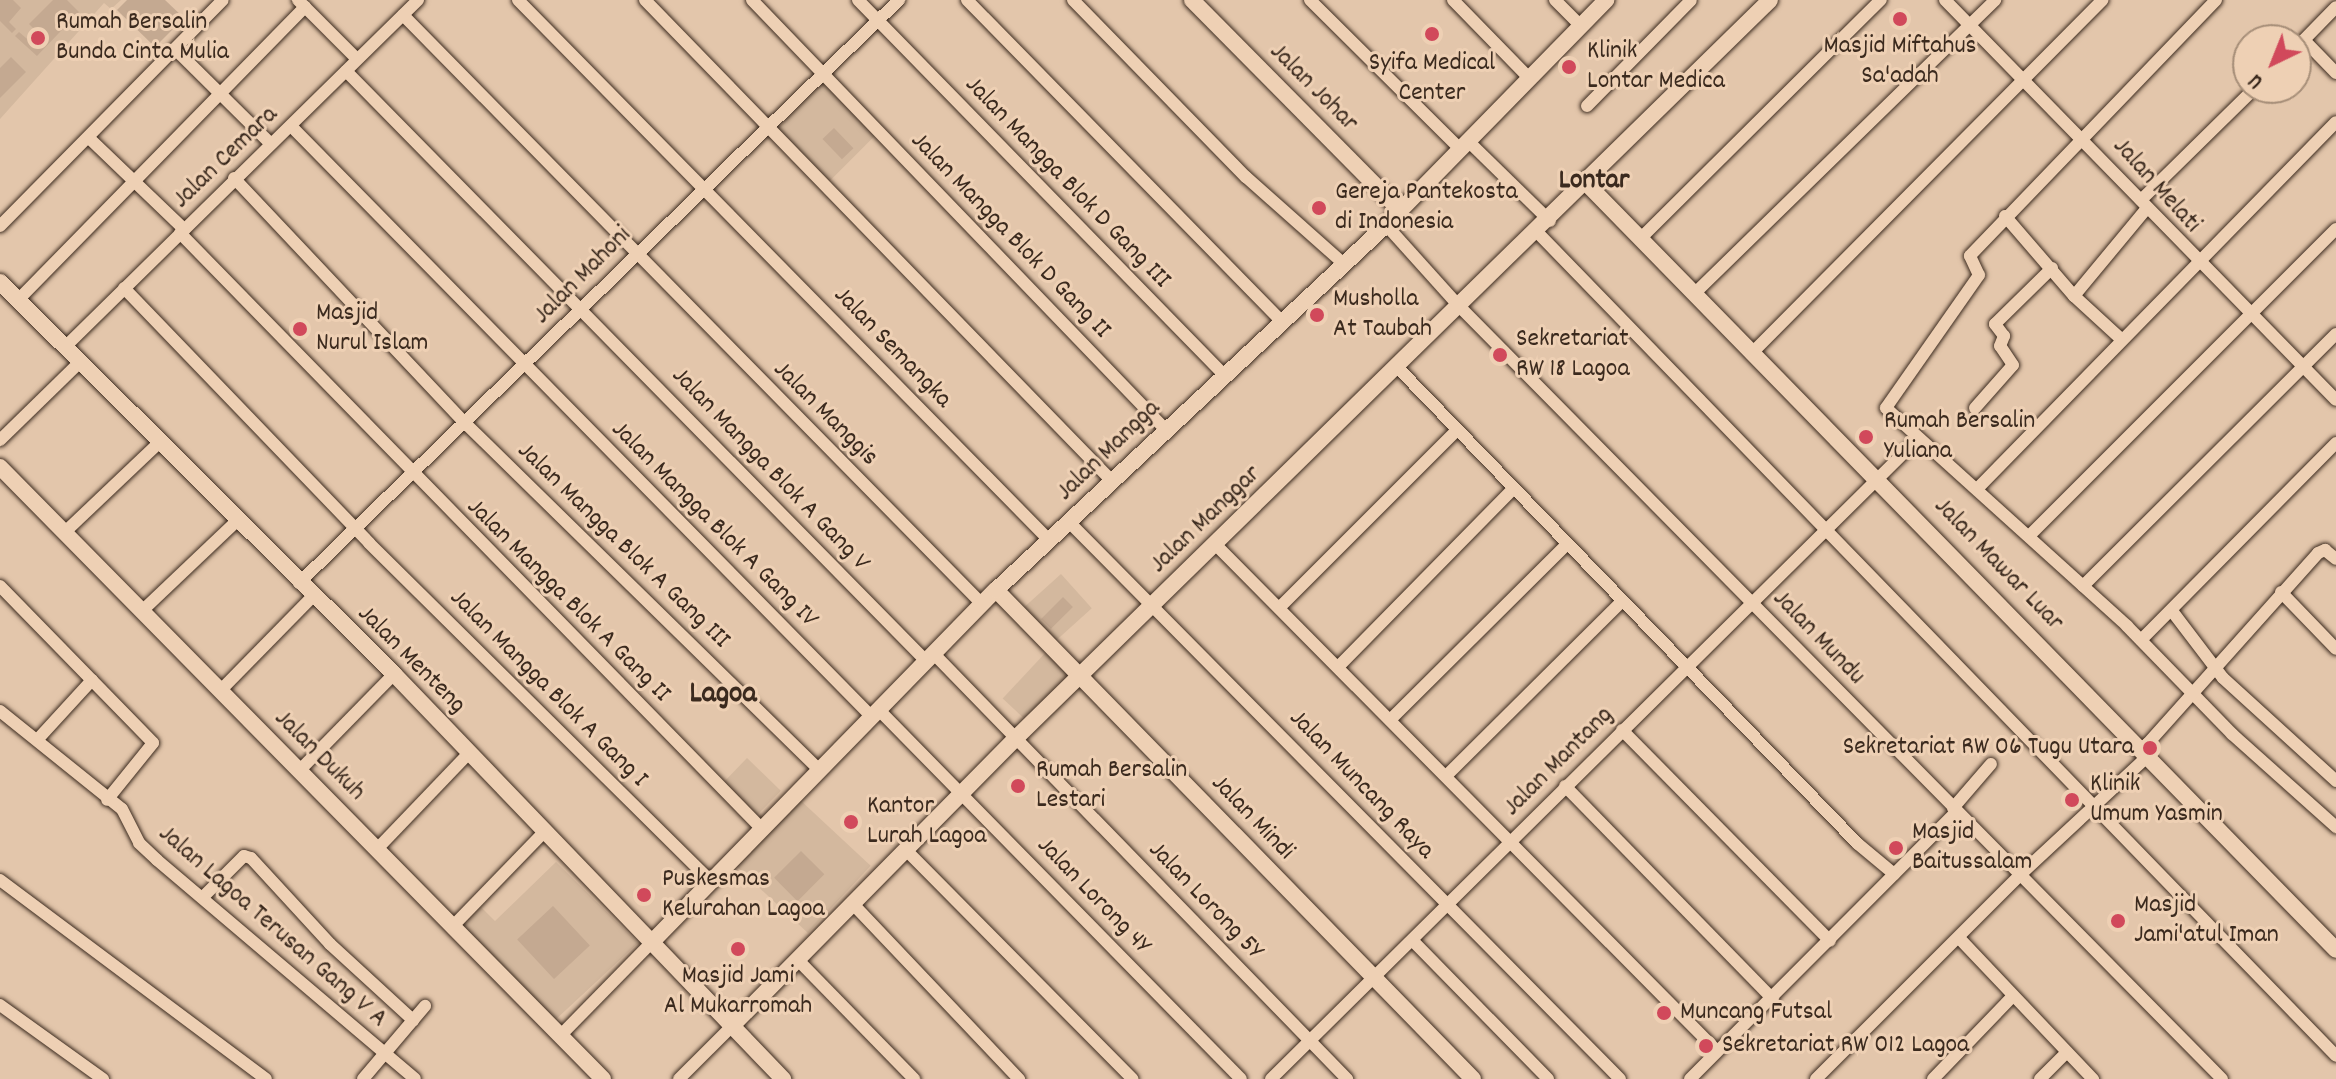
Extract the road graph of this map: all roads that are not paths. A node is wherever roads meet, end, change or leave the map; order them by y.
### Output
1 (223, 0) edge
2 (418, 0) edge
3 (518, 0) edge
4 (645, 0) edge
5 (752, 0) edge
6 (858, 0) edge
7 (899, 0) edge
8 (967, 0) edge
9 (1073, 0) edge
10 (1192, 0) edge
11 (1310, 0) edge
12 (1453, 0) edge
13 (1555, 0) edge
14 (1606, 0) edge
15 (1691, 0) edge
16 (1770, 0) edge
17 (1881, 0) edge
18 (1945, 0) edge
19 (1995, 0) edge
20 (2102, 0) edge
21 (2216, 0) edge
22 (302, 4) edge
23 (2336, 7) edge
24 (403, 15) junction
25 (878, 20) junction
26 (1970, 24) junction
27 (1581, 26) junction
28 (2312, 32) edge
29 (177, 51) junction
30 (2312, 54) edge
31 (357, 59) junction
32 (346, 71) junction
33 (823, 73) junction
34 (2336, 73) edge
35 (2024, 76) junction
36 (1530, 79) junction
37 (221, 93) junction
38 (2240, 104) edge
39 (1587, 106) dead end
40 (2336, 122) edge
41 (291, 126) junction
42 (771, 128) junction
43 (2082, 137) junction
44 (89, 138) junction
45 (270, 143) junction
46 (1465, 146) junction
47 (234, 178) junction
48 (134, 182) junction
49 (1587, 184) junction
50 (704, 186) junction
51 (2144, 204) junction
52 (1400, 210) junction
53 (2005, 216) junction
54 (1386, 225) junction
55 (0, 226) edge
56 (1544, 227) junction
57 (2336, 229) edge
58 (182, 231) junction
59 (1641, 238) junction
60 (636, 254) junction
61 (2197, 262) junction
62 (1345, 265) junction
63 (2052, 268) junction
64 (0, 283) edge
65 (124, 288) junction
66 (1694, 294) junction
67 (2074, 296) junction
68 (19, 299) junction
69 (1459, 306) junction
70 (582, 309) junction
71 (2250, 315) junction
72 (1283, 323) junction
73 (2336, 334) edge
74 (2121, 339) junction
75 (65, 347) junction
76 (1753, 352) junction
77 (80, 362) junction
78 (525, 364) junction
79 (2303, 367) junction
80 (1398, 368) junction
81 (1225, 376) junction
82 (2336, 400) edge
83 (1975, 408) dead end
84 (464, 422) junction
85 (1165, 429) junction
86 (1456, 431) junction
87 (1918, 439) junction
88 (0, 440) edge
89 (160, 442) junction
90 (2336, 443) edge
91 (0, 467) edge
92 (411, 473) junction
93 (1879, 477) junction
94 (1111, 480) junction
95 (1513, 489) junction
96 (1977, 489) junction
97 (237, 521) junction
98 (1070, 523) junction
99 (354, 528) junction
100 (1824, 531) junction
101 (65, 532) junction
102 (2029, 536) junction
103 (1050, 541) junction
104 (1215, 544) junction
105 (1567, 544) junction
106 (2336, 559) edge
107 (299, 583) junction
108 (0, 586) edge
109 (2083, 586) junction
110 (996, 590) junction
111 (2281, 592) junction
112 (313, 596) junction
113 (1622, 601) junction
114 (1753, 603) junction
115 (983, 605) junction
116 (1152, 605) junction
117 (1279, 608) junction
118 (142, 611) junction
119 (2172, 611) junction
120 (2141, 640) junction
121 (2336, 649) edge
122 (930, 657) junction
123 (1338, 667) junction
124 (1687, 667) junction
125 (2216, 668) junction
126 (394, 674) junction
127 (1082, 674) junction
128 (92, 680) junction
129 (220, 691) junction
130 (2194, 694) junction
131 (0, 711) edge
132 (875, 713) junction
133 (1390, 720) junction
134 (1622, 730) junction
135 (1018, 736) junction
136 (38, 739) junction
137 (469, 753) junction
138 (2144, 753) junction
139 (1991, 764) dead end
140 (300, 770) junction
141 (819, 770) junction
142 (1446, 776) junction
143 (2336, 781) edge
144 (1565, 786) junction
145 (962, 794) junction
146 (107, 800) junction
147 (2092, 809) junction
148 (1955, 810) junction
149 (2336, 827) edge
150 (761, 828) junction
151 (545, 831) junction
152 (1509, 842) junction
153 (377, 849) junction
154 (906, 850) junction
155 (1894, 874) junction
156 (2021, 874) junction
157 (0, 880) edge
158 (710, 881) junction
159 (205, 895) junction
160 (852, 903) junction
161 (1449, 906) junction
162 (453, 926) junction
163 (1959, 938) junction
164 (1413, 941) junction
165 (1830, 941) junction
166 (651, 943) junction
167 (2336, 950) edge
168 (797, 959) junction
169 (1373, 979) junction
170 (2013, 996) junction
171 (1773, 999) junction
172 (0, 1005) edge
173 (425, 1006) dead end
174 (413, 1020) junction
175 (731, 1027) junction
176 (561, 1035) junction
177 (1310, 1042) junction
178 (1717, 1051) junction
179 (2067, 1052) junction
180 (385, 1053) junction
181 (2336, 1056) edge
182 (103, 1079) edge
183 (266, 1079) edge
184 (363, 1079) edge
185 (415, 1079) edge
186 (603, 1079) edge
187 (679, 1079) edge
188 (783, 1079) edge
189 (914, 1079) edge
190 (1019, 1079) edge
191 (1133, 1079) edge
192 (1241, 1079) edge
193 (1271, 1079) edge
194 (1347, 1079) edge
195 (1473, 1079) edge
196 (1548, 1079) edge
197 (1620, 1079) edge
198 (1690, 1079) edge
199 (1816, 1079) edge
200 (1933, 1079) edge
201 (2040, 1079) edge
202 (2093, 1079) edge
203 (2222, 1079) edge

1 - 29 street
2 - 24 street, Jalan Cemara
3 - 50 street, Jalan Semangka
4 - 42 street
5 - 33 street, Jalan Mangga Blok D Gang II
6 - 25 street, Jalan Mangga Blok D Gang III
7 - 25 street, Jalan Mahoni
8 - 72 street
9 - 62 street
10 - 52 street, Jalan Johar
11 - 46 street
12 - 36 street
13 - 27 street
14 - 27 street, Jalan Mangga
15 - 39 street
16 - 49 street, Jalan Manggar
17 - 59 street
18 - 26 street, Jalan Melati
19 - 26 street
20 - 35 street
21 - 43 street
22 - 31 street
22 - 37 street
23 - 28 street
24 - 31 street, Jalan Cemara
24 - 60 street, Jalan Manggis
25 - 33 street, Jalan Mahoni
25 - 81 street, Jalan Mangga Blok D Gang III
26 - 35 street, Jalan Melati
26 - 66 street
27 - 36 street, Jalan Mangga
29 - 37 street
29 - 44 street
30 - 34 street
31 - 32 street, Jalan Cemara
32 - 41 street, Jalan Cemara
32 - 70 street, Jalan Mangga Blok A Gang V
33 - 42 street, Jalan Mahoni
33 - 85 street, Jalan Mangga Blok D Gang II
35 - 43 street, Jalan Melati
35 - 76 street
36 - 46 street, Jalan Mangga
37 - 45 street
37 - 48 street
38 - 51 street
40 - 61 street
41 - 45 street, Jalan Cemara
41 - 78 street, Jalan Mangga Blok A Gang IV
42 - 50 street, Jalan Mahoni
42 - 94 street
43 - 51 street, Jalan Melati
43 - 53 street
44 - 48 street, Jalan Mangga Blok A Gang II
44 - 55 street
45 - 47 street, Jalan Cemara
46 - 52 street, Jalan Mangga
46 - 56 street
47 - 58 street, Jalan Cemara
47 - 84 street, Jalan Mangga Blok A Gang III
48 - 58 street, Jalan Mangga Blok A Gang II
48 - 68 street
49 - 56 street, Jalan Manggar
49 - 59 street, Jalan Mawar Luar
50 - 60 street, Jalan Mahoni
50 - 103 street, Jalan Semangka
51 - 61 street, Jalan Melati
51 - 67 street
52 - 54 street, Jalan Mangga
53 - 63 street
53 - 87 street
54 - 62 street, Jalan Mangga
54 - 69 street, Jalan Mundu
56 - 69 street, Jalan Manggar
56 - 100 street
57 - 71 street
58 - 65 street, Jalan Cemara
58 - 92 street, Jalan Mangga Blok A Gang II
59 - 66 street, Jalan Mawar Luar
60 - 70 street, Jalan Mahoni
60 - 115 street, Jalan Manggis
61 - 71 street, Jalan Melati
61 - 74 street
62 - 72 street, Jalan Mangga
63 - 67 street
63 - 83 street
64 - 68 street, Jalan Menteng
65 - 75 street, Jalan Cemara
65 - 99 street, Jalan Mangga Blok A Gang I
66 - 76 street, Jalan Mawar Luar
67 - 74 street
68 - 75 street, Jalan Menteng
69 - 80 street, Jalan Manggar
69 - 114 street, Jalan Mundu
70 - 78 street, Jalan Mahoni
70 - 122 street, Jalan Mangga Blok A Gang V
71 - 79 street, Jalan Melati
71 - 102 street
72 - 81 street, Jalan Mangga
73 - 79 street
74 - 96 street
75 - 77 street, Jalan Menteng
76 - 93 street, Jalan Mawar Luar
77 - 88 street
77 - 89 street, Jalan Menteng
78 - 84 street, Jalan Mahoni
78 - 132 street, Jalan Mangga Blok A Gang IV
79 - 82 street, Jalan Melati
79 - 109 street
80 - 86 street
80 - 104 street, Jalan Manggar
81 - 85 street, Jalan Mangga
84 - 92 street, Jalan Mahoni
84 - 141 street, Jalan Mangga Blok A Gang III
85 - 94 street, Jalan Mangga
86 - 95 street
86 - 117 street
87 - 93 street, Jalan Mantang
87 - 96 street
89 - 97 street, Jalan Menteng
89 - 101 street
90 - 119 street
91 - 101 street, Jalan Dukuh
92 - 99 street, Jalan Mahoni
92 - 150 street, Jalan Mangga Blok A Gang II
93 - 100 street, Jalan Mantang
93 - 138 street, Jalan Mawar Luar
94 - 98 street, Jalan Mangga
95 - 105 street
95 - 123 street
96 - 102 street
97 - 107 street, Jalan Menteng
97 - 118 street
98 - 103 street, Jalan Mangga
98 - 116 street, Jalan Muncang Raya
99 - 107 street, Jalan Mahoni
99 - 158 street, Jalan Mangga Blok A Gang I
100 - 114 street, Jalan Mantang
100 - 147 street
101 - 118 street, Jalan Dukuh
102 - 109 street
103 - 110 street, Jalan Mangga
104 - 116 street, Jalan Manggar
104 - 117 street
105 - 113 street
105 - 133 street
106 - 111 street
107 - 112 street, Jalan Menteng
108 - 128 street
109 - 120 street
110 - 115 street, Jalan Mangga
110 - 127 street, Jalan Mindi
111 - 121 street
111 - 125 street
112 - 126 street, Jalan Menteng
112 - 129 street
113 - 124 street
113 - 142 street
114 - 124 street, Jalan Mantang
114 - 148 street, Jalan Mundu
115 - 122 street, Jalan Mangga
116 - 127 street, Jalan Manggar
116 - 161 street, Jalan Muncang Raya
117 - 123 street
118 - 129 street, Jalan Dukuh
119 - 120 street
119 - 125 street
120 - 130 street
122 - 132 street, Jalan Mangga
122 - 135 street, Jalan Lorong 5Y
123 - 133 street
124 - 134 street, Jalan Mantang
124 - 155 street
125 - 130 street
125 - 143 street
126 - 137 street, Jalan Menteng
126 - 140 street
127 - 135 street, Jalan Manggar
127 - 169 street, Jalan Mindi
128 - 136 street
128 - 146 street
129 - 140 street, Jalan Dukuh
130 - 138 street
130 - 149 street
131 - 136 street, Jalan Lagoa Terusan Gang V A
132 - 141 street, Jalan Mangga
132 - 145 street, Jalan Lorong 4Y
133 - 142 street
134 - 144 street, Jalan Mantang
134 - 165 street
135 - 145 street, Jalan Manggar
135 - 177 street, Jalan Lorong 5Y
136 - 146 street, Jalan Lagoa Terusan Gang V A
137 - 151 street, Jalan Menteng
137 - 153 street
138 - 147 street
138 - 167 street, Jalan Mawar Luar
139 - 148 street
140 - 153 street, Jalan Dukuh
141 - 150 street, Jalan Mangga
142 - 152 street
144 - 152 street, Jalan Mantang
144 - 171 street
145 - 154 street, Jalan Manggar
145 - 192 street, Jalan Lorong 4Y
146 - 159 street, Jalan Lagoa Terusan Gang V A
147 - 156 street
147 - 181 street
148 - 155 street
148 - 156 street, Jalan Mundu
150 - 158 street, Jalan Mangga
151 - 162 street
151 - 166 street, Jalan Menteng
152 - 161 street, Jalan Mantang
152 - 178 street
153 - 162 street, Jalan Dukuh
154 - 160 street, Jalan Manggar
154 - 191 street
155 - 165 street
156 - 163 street
156 - 203 street, Jalan Mundu
157 - 183 street
158 - 166 street, Jalan Mangga
159 - 174 street
159 - 180 street, Jalan Lagoa Terusan Gang V A
160 - 168 street, Jalan Manggar
160 - 190 street
161 - 164 street, Jalan Mantang
161 - 197 street, Jalan Muncang Raya
162 - 176 street, Jalan Dukuh
163 - 170 street
163 - 199 street
164 - 169 street, Jalan Mantang
164 - 196 street
165 - 171 street
166 - 175 street, Jalan Menteng
166 - 176 street
168 - 175 street, Jalan Manggar
168 - 189 street
169 - 177 street, Jalan Mantang
169 - 195 street, Jalan Mindi
170 - 179 street
170 - 200 street
171 - 178 street
172 - 182 street
173 - 174 street
174 - 180 street
175 - 187 street, Jalan Manggar
175 - 188 street, Jalan Menteng
176 - 186 street, Jalan Dukuh
177 - 193 street, Jalan Mantang
177 - 194 street, Jalan Lorong 5Y
178 - 198 street
179 - 201 street
179 - 202 street
180 - 184 street
180 - 185 street, Jalan Lagoa Terusan Gang V A

